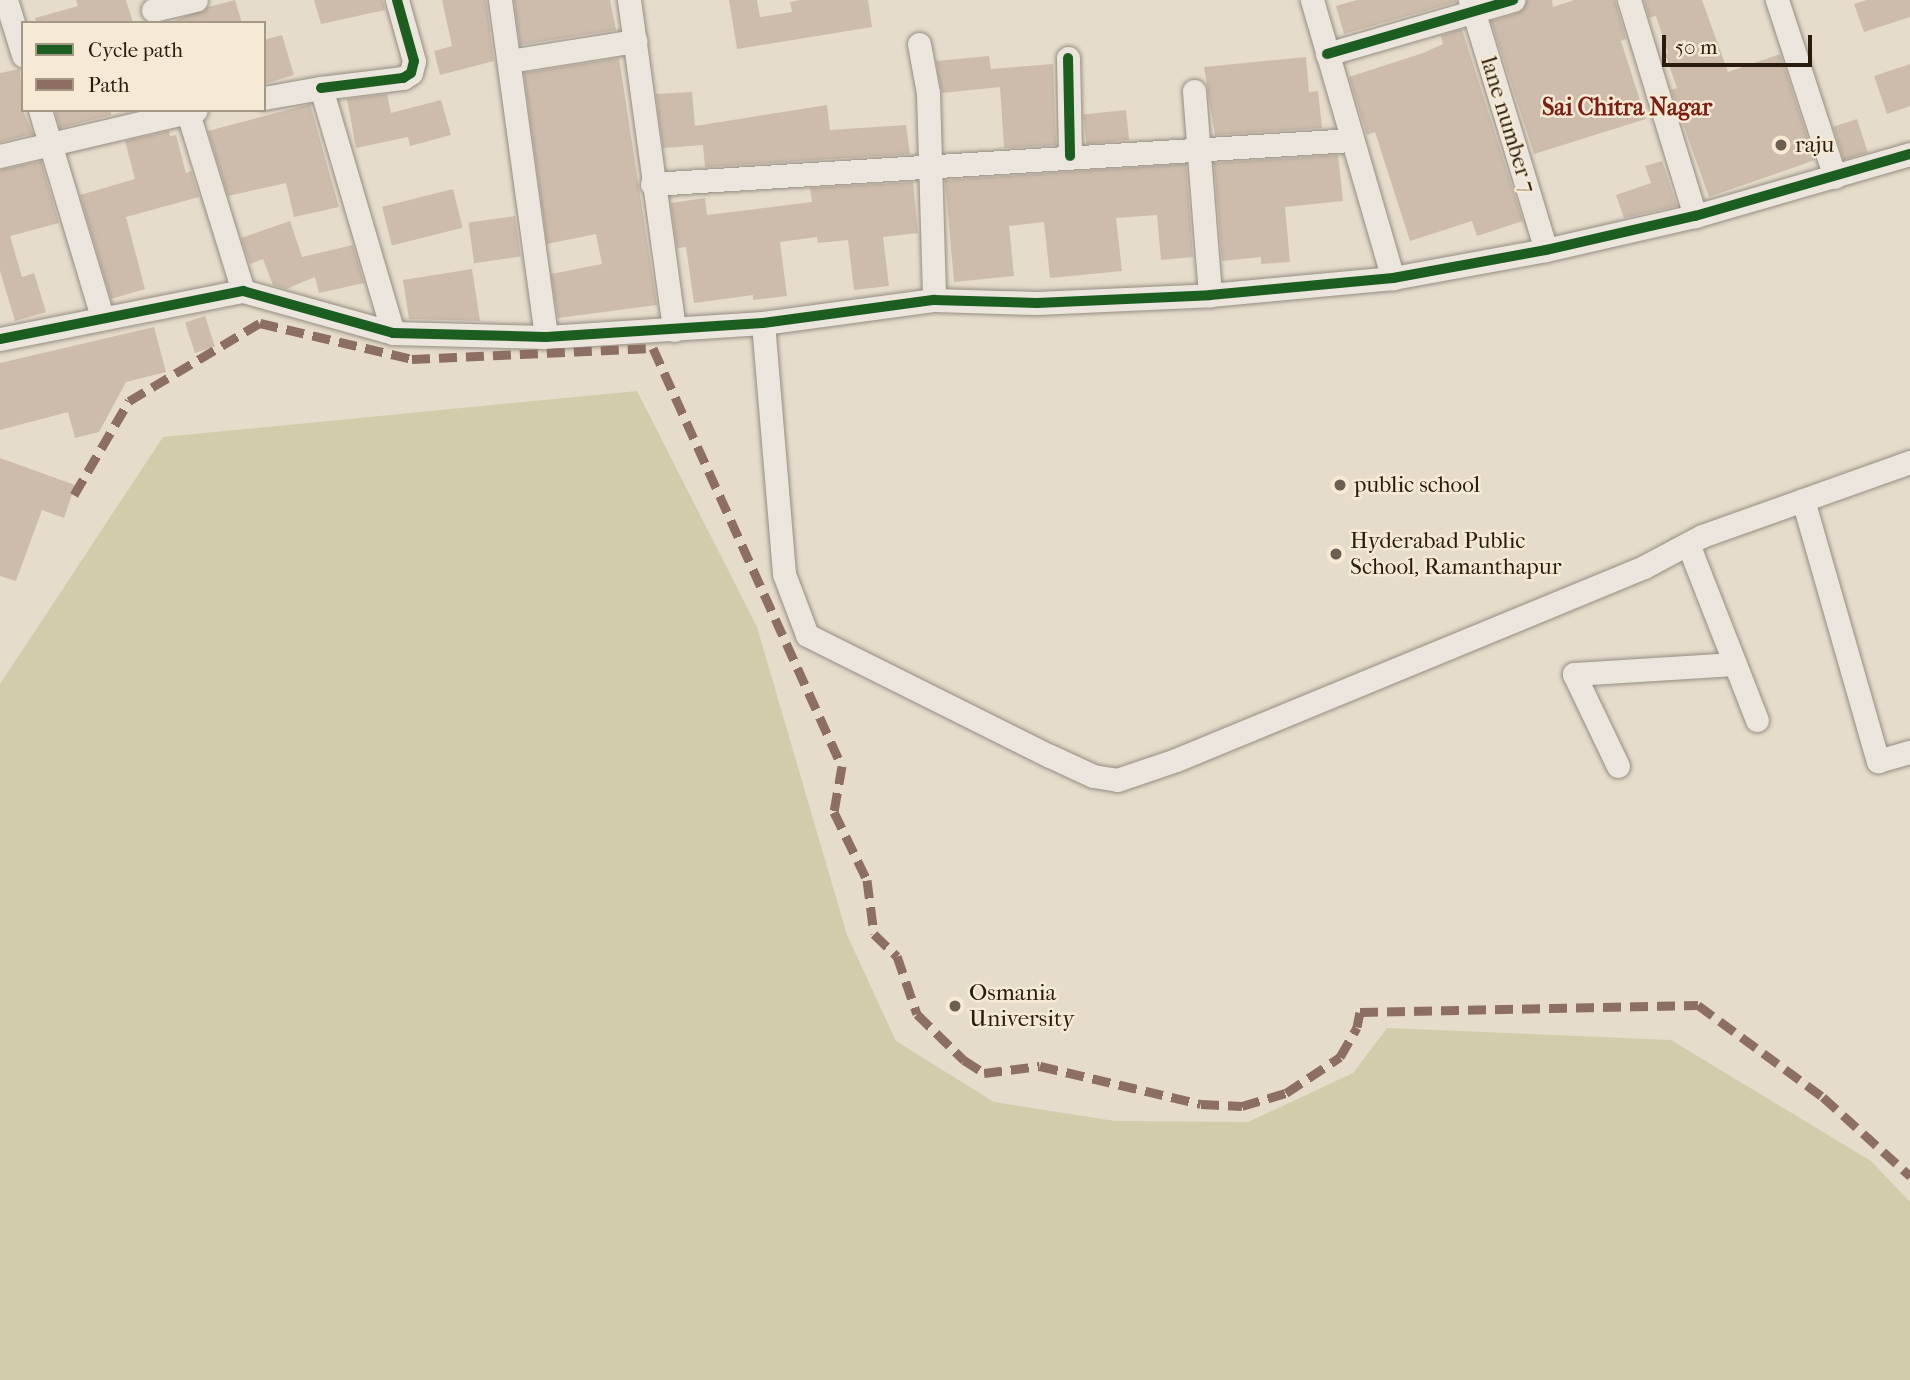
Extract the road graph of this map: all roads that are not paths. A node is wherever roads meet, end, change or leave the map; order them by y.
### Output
1 (6, 0) edge
2 (196, 0) edge
3 (397, 0) edge
4 (500, 0) edge
5 (629, 0) edge
6 (1312, 0) edge
7 (1513, 0) edge
8 (1629, 0) edge
9 (1777, 0) edge
10 (1471, 6) edge
11 (153, 11) edge
12 (635, 41) junction
13 (919, 44) dead end
14 (21, 49) edge
15 (1327, 54) junction
16 (1068, 58) dead end
17 (509, 61) junction
18 (321, 88) junction
19 (1194, 91) dead end
20 (266, 98) edge
21 (41, 112) edge
22 (186, 112) edge
23 (190, 112) edge
24 (1351, 140) junction
25 (51, 146) junction
26 (1197, 149) junction
27 (1910, 154) edge
28 (0, 156) edge
29 (1070, 156) junction
30 (929, 165) junction
31 (1835, 177) junction
32 (652, 184) junction
33 (1695, 216) junction
34 (1546, 250) junction
35 (1392, 278) junction
36 (243, 291) junction
37 (1210, 295) junction
38 (934, 300) junction
39 (102, 317) junction
40 (763, 323) junction
41 (674, 330) junction
42 (393, 333) junction
43 (546, 337) junction
44 (0, 339) edge
45 (1908, 468) edge
46 (1802, 500) junction
47 (1688, 544) junction
48 (1735, 664) junction
49 (1757, 720) dead end
50 (1910, 751) edge
51 (1618, 766) dead end

1 - 14 street
2 - 11 street
3 - 18 street
4 - 17 street
5 - 12 street
6 - 15 street
7 - 10 street
8 - 33 street
9 - 31 street
10 - 15 street
10 - 34 street, lane number 7
12 - 17 street
12 - 32 street
13 - 30 street
15 - 24 street
16 - 29 street
17 - 43 street
18 - 20 street
18 - 42 street
19 - 26 street
21 - 25 street
22 - 25 street
23 - 36 street
24 - 26 street
24 - 35 street
25 - 28 street
25 - 39 street
26 - 29 street
26 - 37 street
27 - 31 street
29 - 30 street
30 - 32 street
30 - 38 street
31 - 33 street
32 - 41 street
33 - 34 street
34 - 35 street
35 - 37 street
36 - 39 street
36 - 42 street
37 - 38 street
38 - 40 street
39 - 44 street
40 - 41 street
40 - 47 street
41 - 43 street
42 - 43 street
45 - 46 street
46 - 47 street
46 - 50 street
47 - 48 street
48 - 49 street
48 - 51 street

